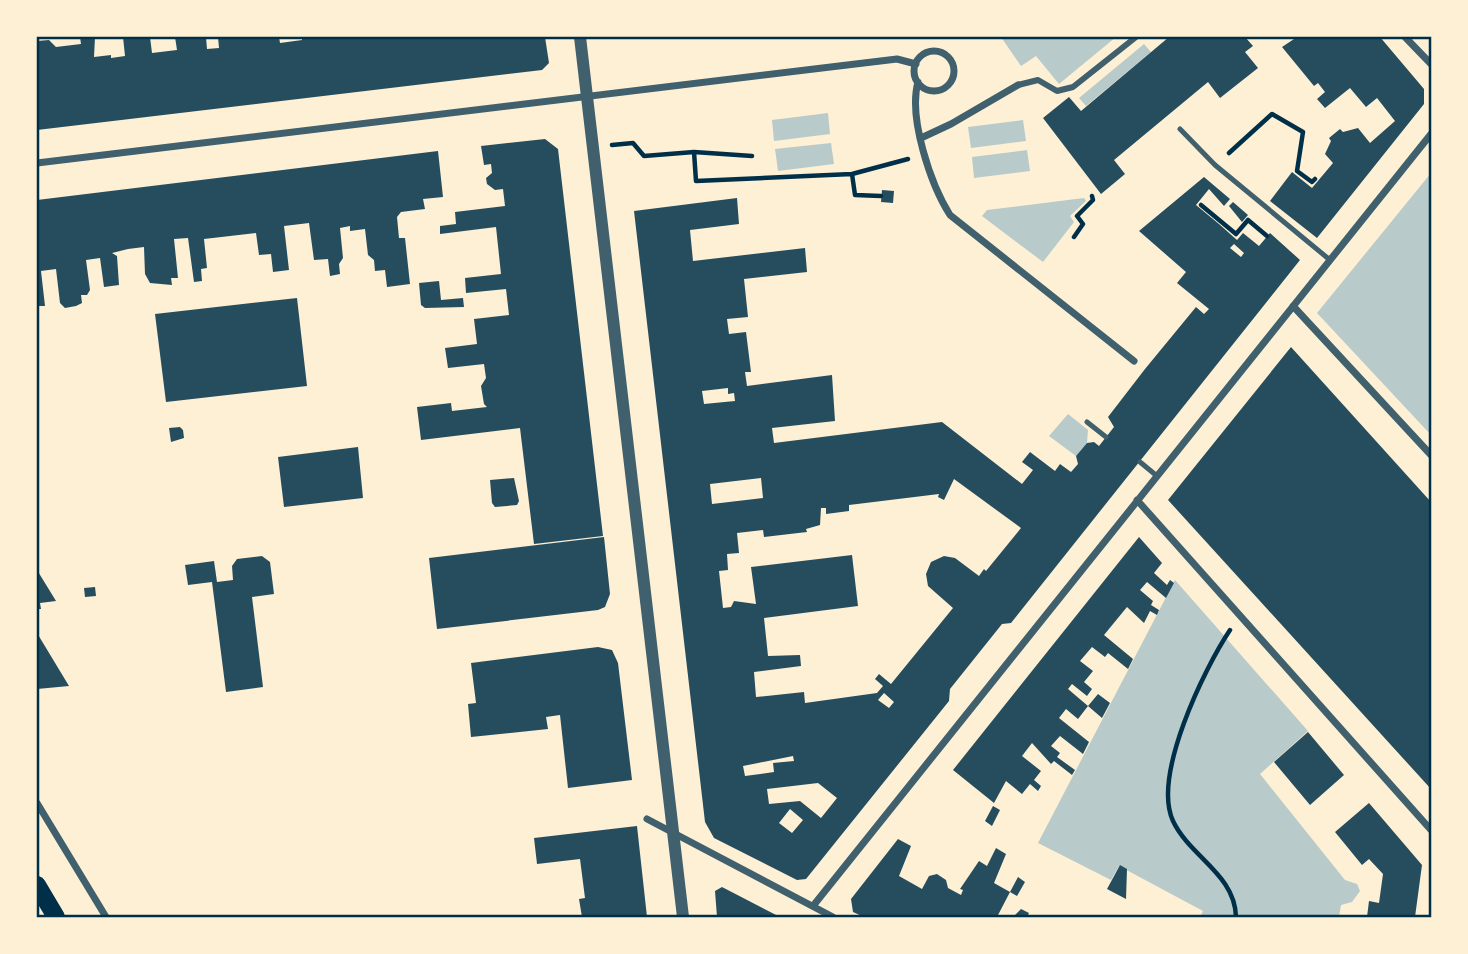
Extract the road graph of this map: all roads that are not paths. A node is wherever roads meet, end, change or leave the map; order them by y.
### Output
1 (580, 37) edge
2 (1136, 37) edge
3 (1405, 37) edge
4 (916, 64) junction
5 (1431, 64) edge
6 (918, 82) junction
7 (1018, 85) joint
8 (588, 98) junction
9 (1180, 129) dead end
10 (1431, 134) edge
11 (921, 138) junction
12 (37, 163) edge
13 (1330, 260) junction
14 (1293, 306) junction
15 (1134, 361) dead end
16 (1087, 422) dead end
17 (1106, 437) dead end
18 (1431, 454) edge
19 (1140, 463) dead end
20 (1157, 476) junction
21 (1137, 500) junction
22 (37, 803) edge
23 (647, 819) dead end
24 (1431, 830) edge
25 (673, 831) junction
26 (37, 885) edge
27 (813, 906) junction
28 (56, 917) edge
29 (106, 917) edge
30 (683, 917) edge
31 (833, 917) edge

1 - 8 street
2 - 7 street
3 - 5 street
4 - 6 street
4 - 6 street
4 - 8 street
6 - 11 street
7 - 11 street
8 - 12 street
8 - 25 street
9 - 13 lane
10 - 13 street
11 - 15 street
13 - 14 street
14 - 18 street
14 - 20 street
16 - 17 lane
19 - 20 lane
20 - 21 street
21 - 24 street
21 - 27 street
22 - 29 street
23 - 25 street
25 - 27 street
25 - 30 street
26 - 28 main road
27 - 31 street

